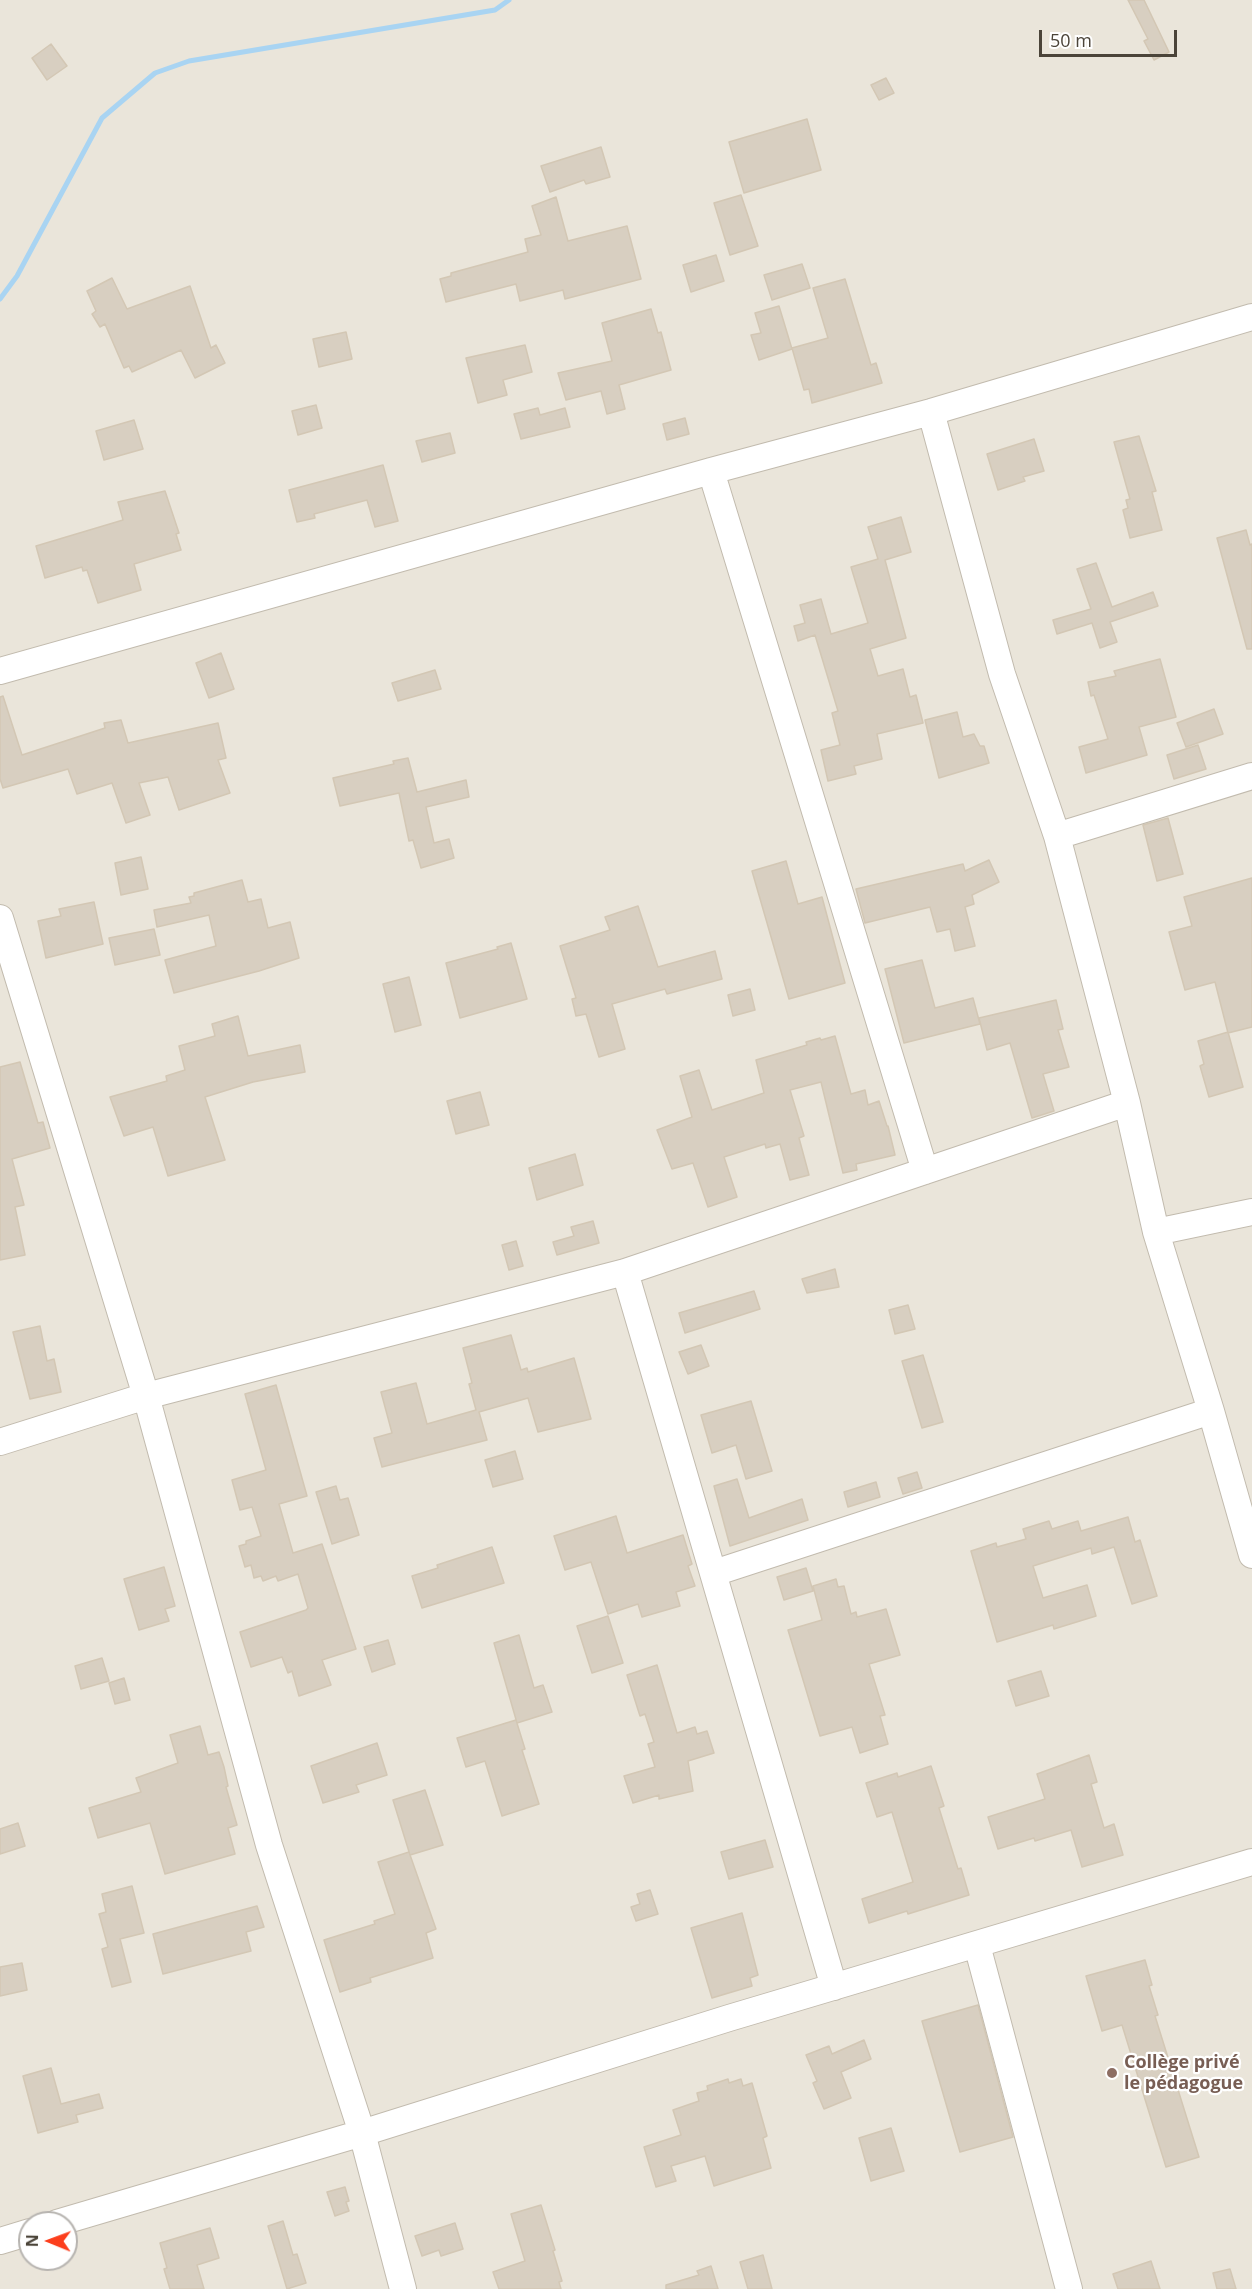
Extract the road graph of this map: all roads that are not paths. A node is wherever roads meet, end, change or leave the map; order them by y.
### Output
1 (1252, 317) edge
2 (931, 412) junction
3 (711, 471) junction
4 (0, 671) edge
5 (1252, 776) edge
6 (1057, 836) junction
7 (0, 918) edge
8 (1127, 1103) junction
9 (925, 1171) junction
10 (1252, 1212) edge
11 (1156, 1232) junction
12 (625, 1272) junction
13 (146, 1396) junction
14 (1211, 1411) junction
15 (0, 1442) edge
16 (1252, 1555) edge
17 (714, 1573) junction
18 (1252, 1863) edge
19 (977, 1945) junction
20 (834, 1987) junction
21 (362, 2133) junction
22 (78, 2217) edge
23 (18, 2236) edge
24 (0, 2241) edge
25 (404, 2289) edge
26 (1069, 2289) edge

1 - 2 street
2 - 3 street
2 - 6 street
3 - 4 street
3 - 9 street
5 - 6 street
6 - 8 street
7 - 13 street
8 - 9 street
8 - 11 street
9 - 12 street
10 - 11 street
11 - 14 street
12 - 13 street
12 - 17 street
13 - 15 street
13 - 21 street
14 - 16 street
14 - 17 street
17 - 20 street
18 - 19 street
19 - 20 street
19 - 26 street
20 - 21 street
21 - 22 street
21 - 25 street
23 - 24 street

